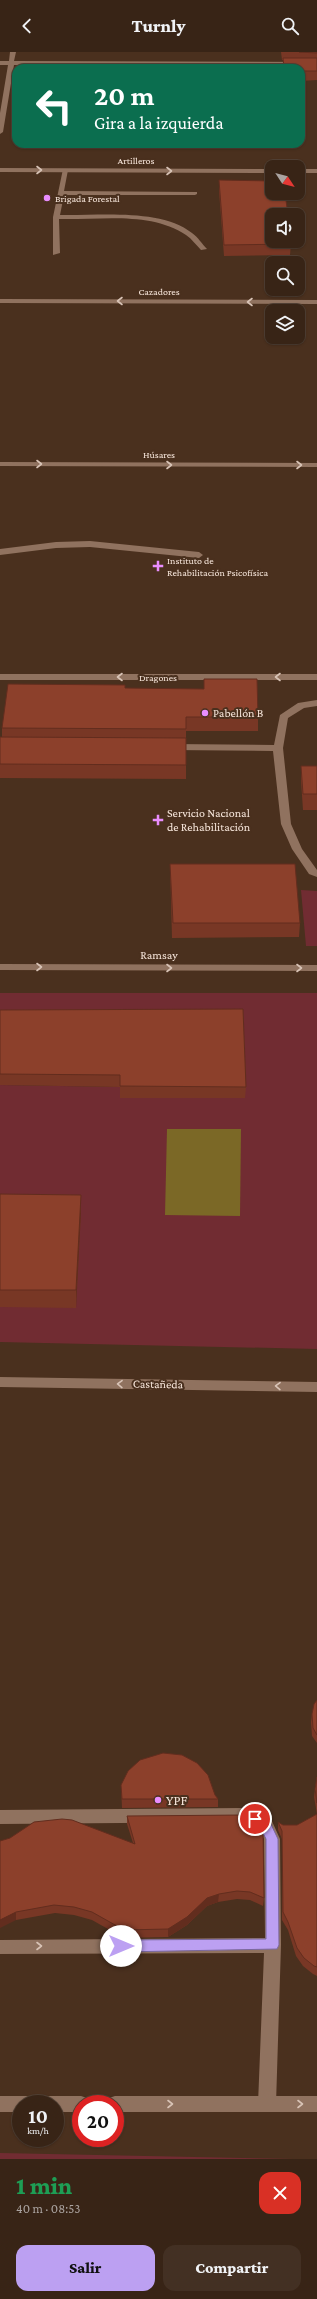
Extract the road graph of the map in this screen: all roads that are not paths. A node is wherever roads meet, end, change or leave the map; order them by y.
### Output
1 (13, 52) edge
2 (0, 63) edge
3 (11, 63) junction
4 (317, 64) edge
5 (0, 132) edge
6 (0, 170) edge
7 (65, 170) junction
8 (265, 171) edge
9 (305, 171) edge
10 (317, 171) edge
11 (60, 193) junction
12 (195, 193) dead end
13 (56, 217) junction
14 (203, 249) dead end
15 (56, 253) dead end
16 (0, 300) edge
17 (317, 302) edge
18 (0, 464) edge
19 (317, 465) edge
20 (0, 552) edge
21 (199, 556) dead end
22 (0, 677) edge
23 (317, 677) edge
24 (317, 703) edge
25 (159, 747) edge
26 (278, 748) junction
27 (317, 874) edge
28 (0, 967) edge
29 (317, 968) edge
30 (0, 1382) edge
31 (317, 1387) edge
32 (0, 1817) edge
33 (273, 1945) junction
34 (0, 1947) edge
35 (0, 2104) edge
36 (72, 2104) edge
37 (124, 2104) edge
38 (267, 2104) junction
39 (317, 2104) edge

1 - 3 street
2 - 3 street
3 - 4 street
3 - 5 street
6 -> 7 street, Artilleros
7 -> 8 street, Artilleros
7 - 11 street
9 - 10 street
11 - 12 street
11 - 13 street
13 - 14 street
13 - 15 street
17 -> 16 street, Cazadores
18 -> 19 street, Húsares
20 - 21 street
23 -> 22 street, Dragones
24 - 26 street
25 - 26 street
26 - 27 street
28 -> 29 street, Ramsay
31 -> 30 street, Castañeda
32 - 33 street
34 -> 33 street
33 - 38 street
35 - 36 street
37 -> 38 street
38 -> 39 street

